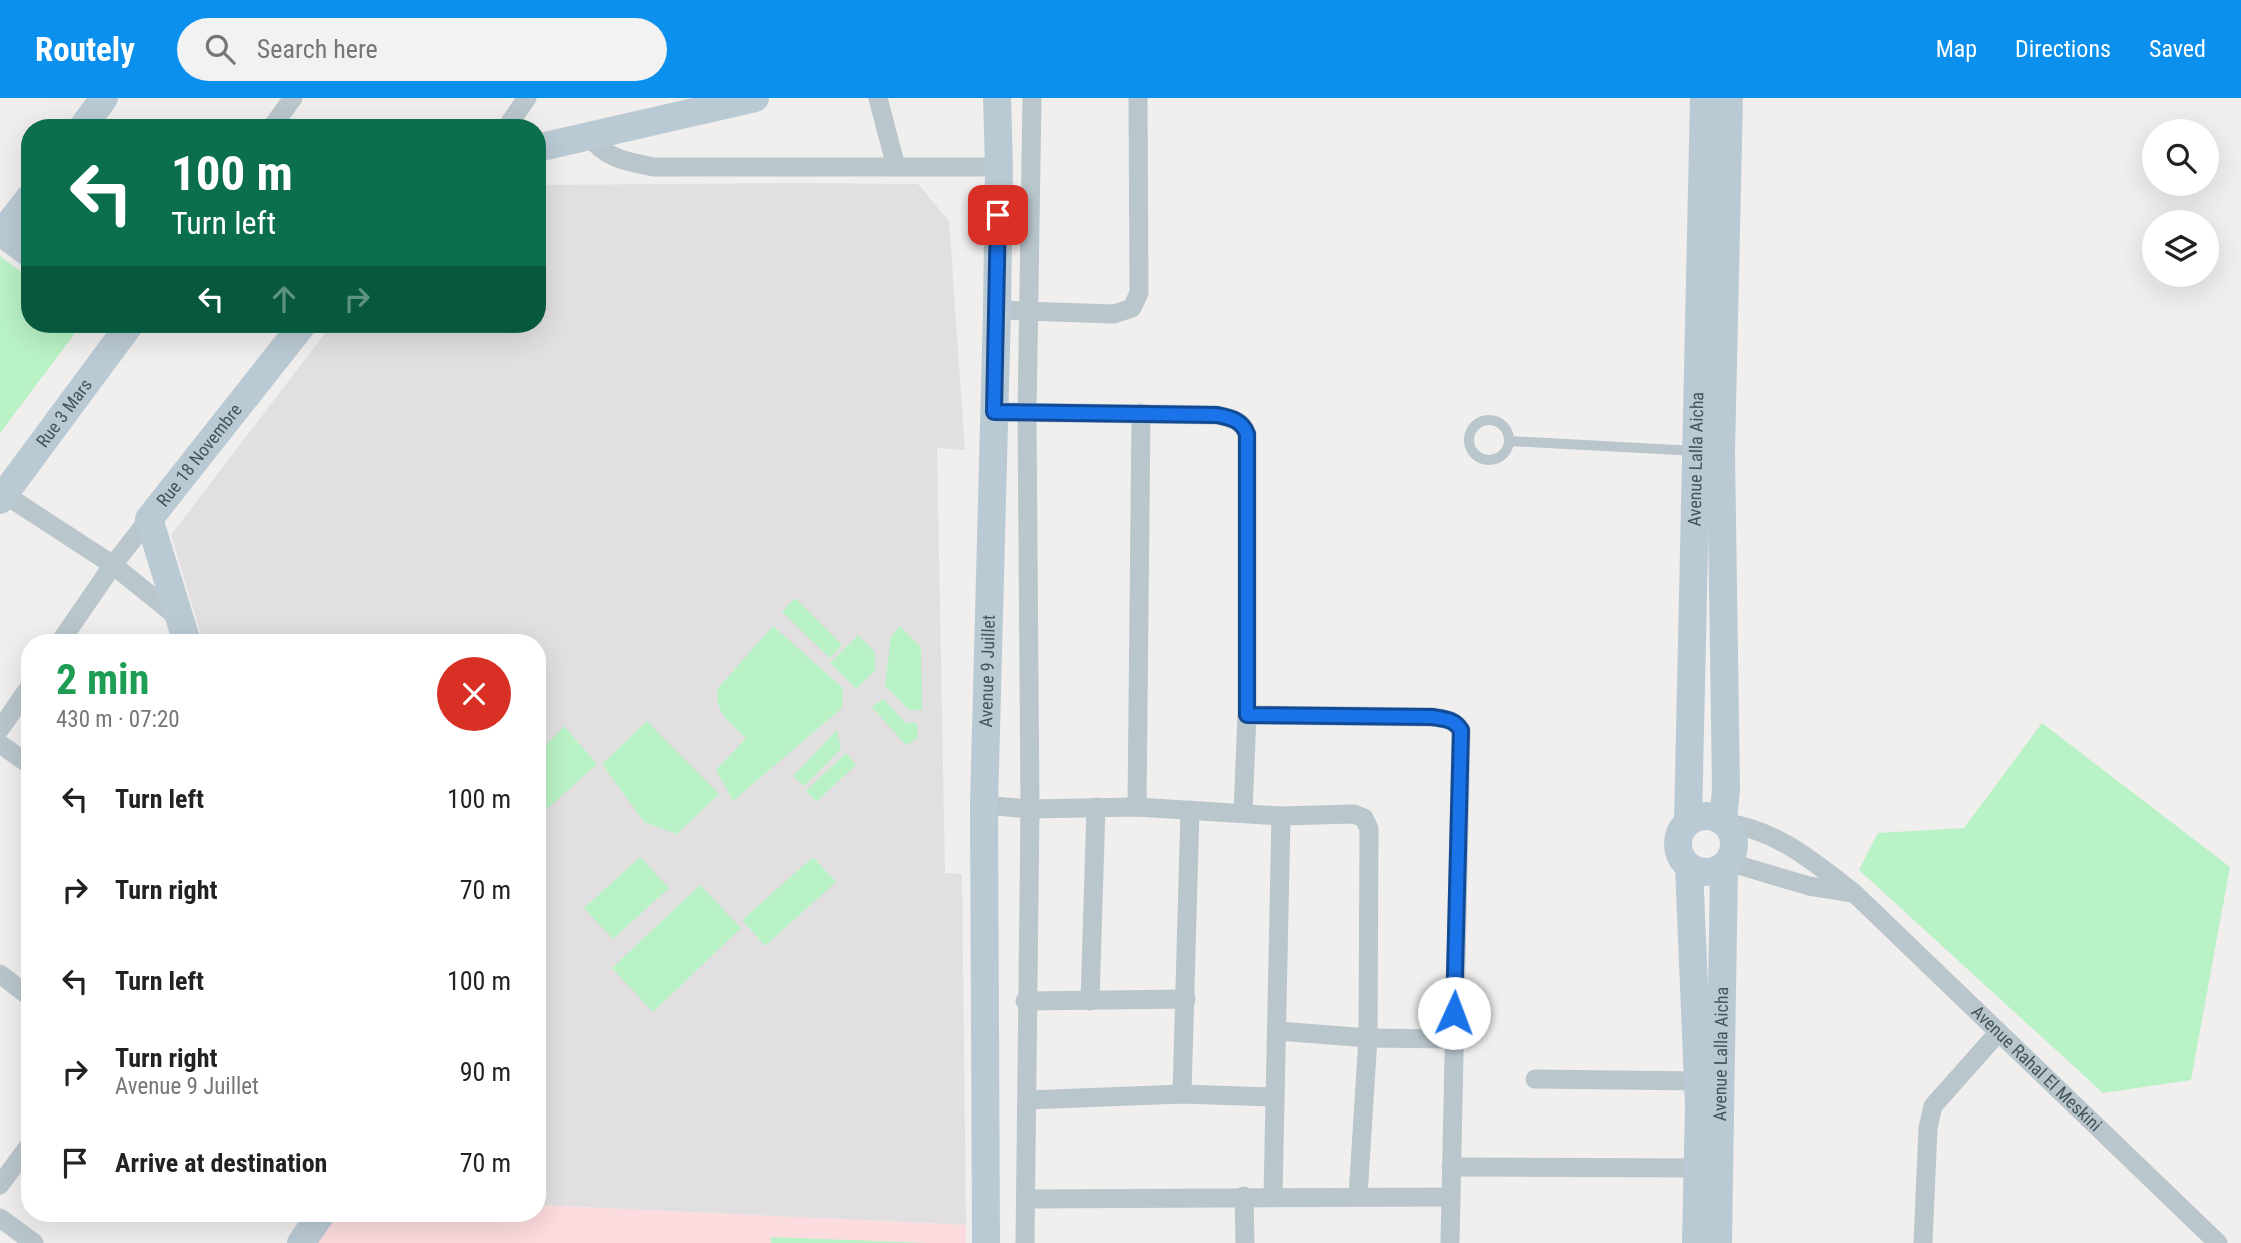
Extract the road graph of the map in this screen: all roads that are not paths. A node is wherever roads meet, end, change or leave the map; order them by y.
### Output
1 (104, 98) edge
2 (293, 98) edge
3 (527, 98) edge
4 (755, 98) edge
5 (878, 98) edge
6 (997, 98) edge
7 (1032, 98) edge
8 (1138, 98) edge
9 (1704, 98) edge
10 (1729, 98) edge
11 (89, 119) edge
12 (278, 119) edge
13 (512, 119) edge
14 (590, 136) junction
15 (546, 146) edge
16 (896, 167) junction
17 (999, 167) junction
18 (21, 208) edge
19 (1, 232) edge
20 (21, 247) edge
21 (997, 310) junction
22 (1030, 312) junction
23 (121, 333) edge
24 (292, 333) edge
25 (994, 412) junction
26 (1141, 413) junction
27 (1027, 415) junction
28 (1509, 442) junction
29 (1708, 451) junction
30 (2, 497) edge
31 (149, 519) junction
32 (113, 565) junction
33 (184, 631) edge
34 (66, 634) edge
35 (21, 699) edge
36 (1247, 715) junction
37 (0, 729) edge
38 (0, 744) edge
39 (21, 759) edge
40 (984, 805) junction
41 (1096, 807) junction
42 (1138, 807) junction
43 (1030, 809) junction
44 (1190, 810) junction
45 (1243, 812) junction
46 (1280, 816) junction
47 (1688, 821) junction
48 (1724, 822) junction
49 (1726, 864) junction
50 (1689, 867) junction
51 (1854, 893) junction
52 (0, 974) edge
53 (21, 990) edge
54 (1186, 999) junction
55 (1026, 1001) junction
56 (1090, 1002) junction
57 (1278, 1031) junction
58 (1997, 1034) junction
59 (1368, 1038) junction
60 (1453, 1039) junction
61 (1535, 1079) dead end
62 (1698, 1082) junction
63 (1182, 1094) junction
64 (1274, 1097) junction
65 (1027, 1100) junction
66 (21, 1156) edge
67 (1451, 1167) junction
68 (1699, 1168) junction
69 (0, 1185) edge
70 (1244, 1196) junction
71 (1273, 1196) junction
72 (1359, 1196) junction
73 (1451, 1197) junction
74 (1026, 1199) junction
75 (0, 1218) edge
76 (316, 1222) edge
77 (2212, 1238) edge
78 (34, 1243) edge
79 (301, 1243) edge
80 (986, 1243) edge
81 (1025, 1243) edge
82 (1245, 1243) edge
83 (1450, 1243) edge
84 (1696, 1243) edge
85 (1718, 1243) edge
86 (1923, 1243) edge

1 - 11 main road
2 - 12 street
3 - 13 street
4 - 14 main road
5 - 16 street
6 - 17 main road, Avenue 9 Juillet
7 - 22 street
8 - 22 street
9 - 29 main road, Avenue Lalla Aicha
10 - 29 main road, Avenue Lalla Aicha
14 - 15 main road
14 - 16 street
16 - 17 street
17 - 21 main road, Avenue 9 Juillet
18 - 19 main road
19 - 20 main road
21 - 22 street
21 - 25 main road, Avenue 9 Juillet
22 - 27 street
23 - 30 main road, Rue 3 Mars
24 - 31 main road, Rue 18 Novembre
25 - 27 street
25 - 40 main road, Avenue 9 Juillet
26 - 27 street
26 - 36 street
26 - 42 street
27 - 43 street
28 - 28 lane
28 - 29 lane
29 - 47 main road, Avenue Lalla Aicha
29 - 48 main road, Avenue Lalla Aicha
30 - 32 street
31 - 32 street
31 - 33 main road, Rue 18 Novembre
32 - 33 street
32 - 34 street
35 - 37 street
36 - 45 street
36 - 60 street
38 - 39 street
40 - 43 street
40 - 80 main road, Avenue 9 Juillet
41 - 42 street
41 - 43 street
41 - 56 street
42 - 44 street
43 - 55 street
44 - 45 street
44 - 54 street
45 - 46 street
46 - 57 street
46 - 59 street
47 - 48 main road
47 - 50 main road, Avenue Lalla Aicha
48 - 49 main road, Avenue Lalla Aicha
48 - 51 street, Avenue Rahal El Meskini
49 - 50 main road
49 - 51 street
49 - 85 main road, Avenue Lalla Aicha
50 - 62 main road, Avenue Lalla Aicha
51 - 58 street, Avenue Rahal El Meskini
52 - 53 street
54 - 56 street
54 - 63 street
55 - 56 street
55 - 65 street
57 - 59 street
57 - 64 street
58 - 77 street, Avenue Rahal El Meskini
58 - 86 street
59 - 60 street
59 - 72 street
60 - 67 street
61 - 62 street
62 - 68 main road, Avenue Lalla Aicha
63 - 64 street
63 - 65 street
64 - 71 street
65 - 74 street
66 - 69 street
67 - 68 street
67 - 73 street
68 - 84 main road, Avenue Lalla Aicha
70 - 71 street
70 - 74 street
70 - 82 street
71 - 72 street
72 - 73 street
73 - 83 street
74 - 81 street
75 - 78 street
76 - 79 main road

